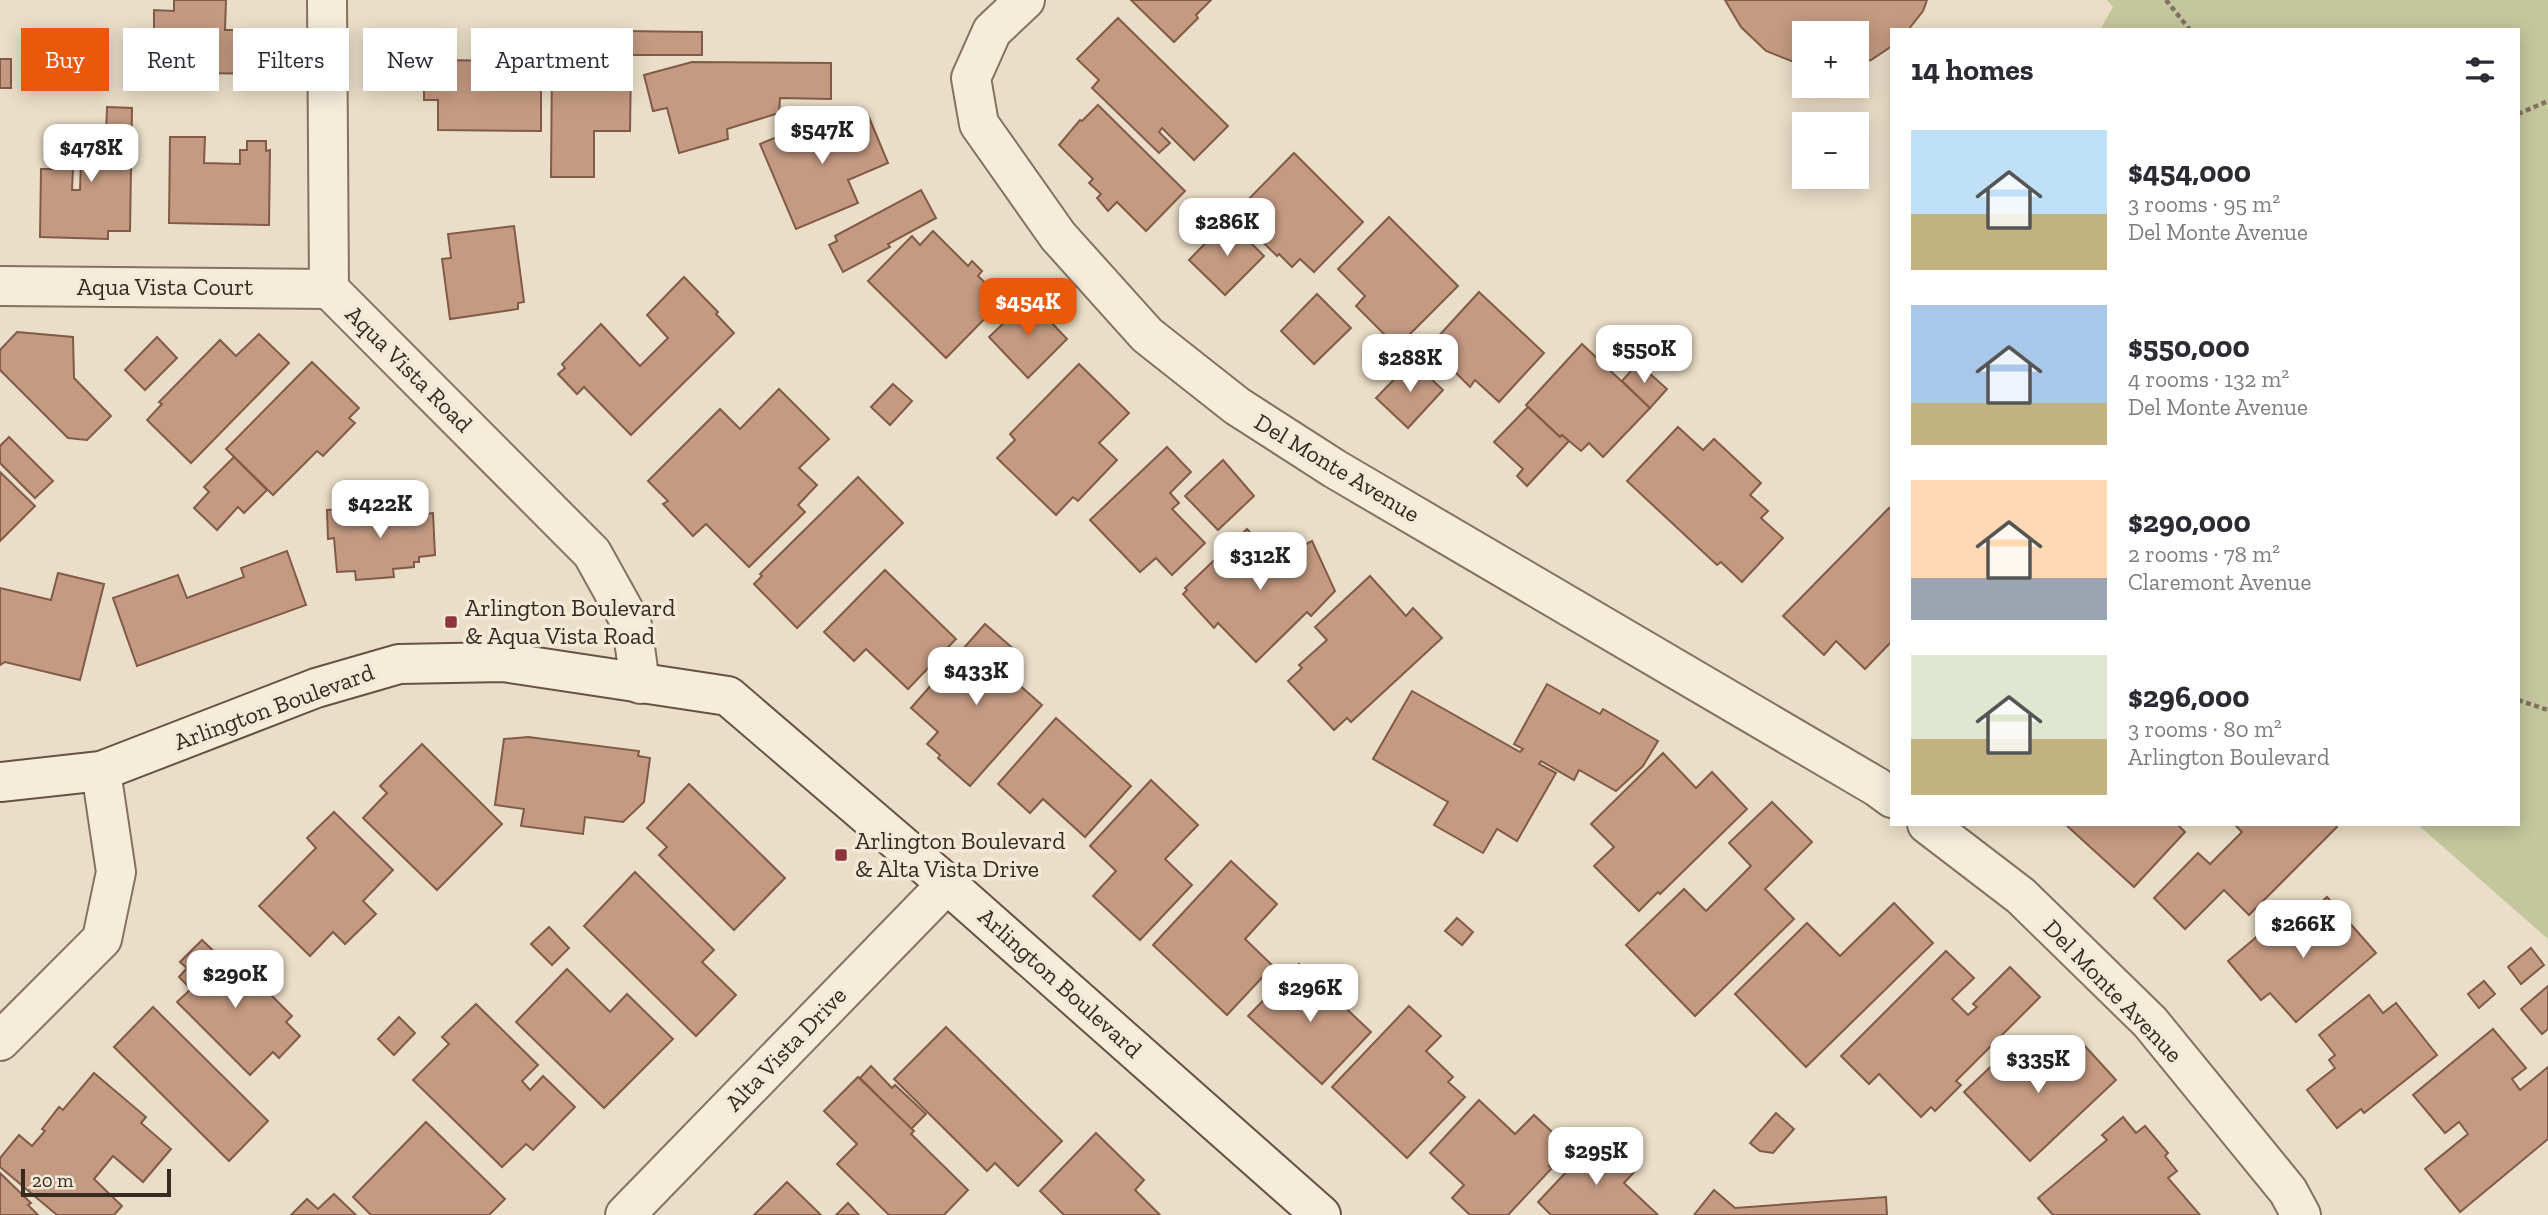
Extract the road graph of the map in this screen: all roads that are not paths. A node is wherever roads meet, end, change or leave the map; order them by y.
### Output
1 (327, 0) edge
2 (1025, 0) edge
3 (0, 286) edge
4 (329, 289) junction
5 (640, 684) junction
6 (102, 771) junction
7 (0, 782) edge
8 (1890, 797) edge
9 (1930, 826) edge
10 (947, 884) junction
11 (0, 1041) edge
12 (625, 1215) edge
13 (1321, 1215) edge
14 (2301, 1215) edge

1 - 4 street, Aqua Vista Road
2 - 8 street, Del Monte Avenue
3 - 4 street, Aqua Vista Court
4 - 5 street, Aqua Vista Road
5 - 6 street, Arlington Boulevard
5 - 10 street, Arlington Boulevard
6 - 7 street, Arlington Boulevard
6 - 11 street
9 - 14 street, Del Monte Avenue
10 - 12 street, Alta Vista Drive
10 - 13 street, Arlington Boulevard

